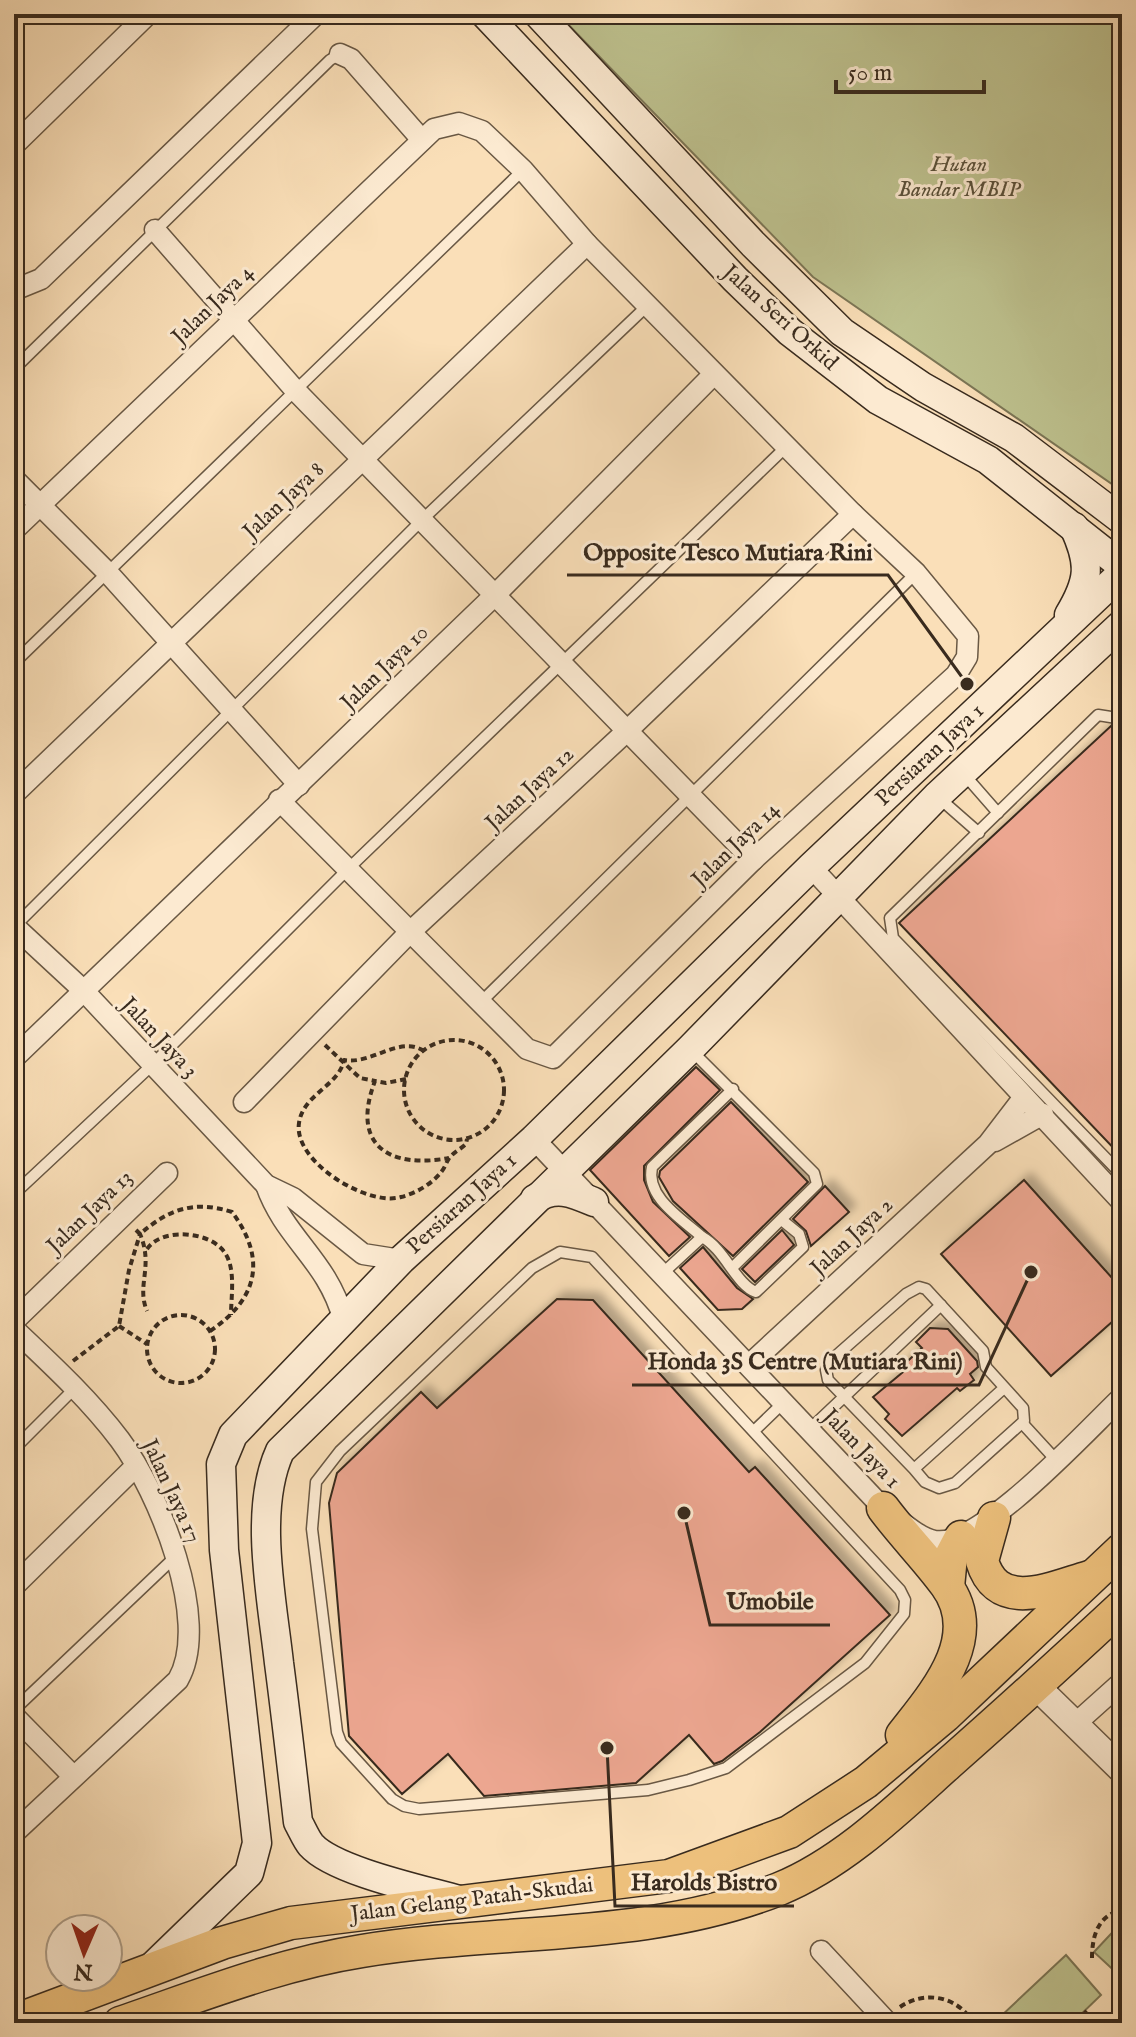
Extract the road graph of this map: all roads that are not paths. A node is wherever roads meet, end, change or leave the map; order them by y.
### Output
1 (21, 14) edge
2 (148, 14) edge
3 (316, 14) edge
4 (485, 14) edge
5 (538, 14) edge
6 (14, 21) edge
7 (340, 54) joint
8 (422, 140) junction
9 (14, 145) edge
10 (523, 170) junction
11 (155, 230) junction
12 (587, 244) junction
13 (18, 282) edge
14 (648, 305) junction
15 (232, 320) junction
16 (14, 369) edge
17 (714, 374) junction
18 (295, 390) junction
19 (787, 446) junction
20 (362, 460) junction
21 (14, 479) edge
22 (40, 505) junction
23 (853, 514) junction
24 (423, 519) junction
25 (1122, 520) edge
26 (1072, 523) junction
27 (14, 530) edge
28 (1122, 566) edge
29 (108, 573) junction
30 (916, 573) junction
31 (1122, 573) edge
32 (495, 595) junction
33 (1122, 624) edge
34 (1122, 637) edge
35 (1053, 640) junction
36 (171, 641) junction
37 (560, 662) junction
38 (14, 663) edge
39 (1073, 672) junction
40 (233, 710) junction
41 (1122, 722) edge
42 (628, 730) junction
43 (962, 771) junction
44 (299, 785) junction
45 (14, 794) edge
46 (689, 794) junction
47 (937, 796) junction
48 (279, 800) junction
49 (998, 813) junction
50 (979, 833) junction
51 (753, 860) junction
52 (811, 867) junction
53 (347, 870) junction
54 (840, 897) junction
55 (14, 927) edge
56 (409, 933) junction
57 (83, 990) junction
58 (480, 1003) junction
59 (690, 1049) junction
60 (14, 1058) edge
61 (151, 1066) junction
62 (733, 1089) junction
63 (1029, 1091) junction
64 (244, 1102) dead end
65 (1048, 1109) junction
66 (534, 1139) junction
67 (988, 1144) junction
68 (563, 1169) junction
69 (167, 1173) dead end
70 (1122, 1175) edge
71 (266, 1185) junction
72 (14, 1194) edge
73 (594, 1202) junction
74 (1122, 1202) edge
75 (528, 1204) junction
76 (783, 1221) junction
77 (702, 1237) junction
78 (401, 1260) junction
79 (733, 1267) junction
80 (662, 1274) junction
81 (941, 1305) junction
82 (343, 1318) junction
83 (14, 1321) edge
84 (14, 1329) edge
85 (749, 1365) junction
86 (76, 1388) junction
87 (1004, 1388) junction
88 (843, 1396) junction
89 (1122, 1397) edge
90 (784, 1402) junction
91 (1023, 1424) junction
92 (809, 1430) junction
93 (754, 1431) junction
94 (14, 1449) edge
95 (1056, 1460) junction
96 (136, 1466) junction
97 (914, 1469) junction
98 (883, 1508) junction
99 (994, 1518) junction
100 (961, 1537) junction
101 (1122, 1549) edge
102 (177, 1555) junction
103 (1096, 1575) junction
104 (14, 1586) edge
105 (948, 1587) junction
106 (228, 1599) junction
107 (272, 1602) junction
108 (1122, 1606) edge
109 (1122, 1682) edge
110 (1036, 1686) junction
111 (14, 1713) edge
112 (1074, 1725) junction
113 (1122, 1770) edge
114 (73, 1776) junction
115 (866, 1782) junction
116 (14, 1833) edge
117 (459, 1900) junction
118 (821, 1951) dead end
119 (146, 1973) junction
120 (885, 2020) edge
121 (14, 2021) edge
122 (120, 2023) edge

1 - 6 lane
2 - 9 street
3 - 13 street
4 - 26 main road, Jalan Seri Orkid
5 - 25 main road, Jalan Seri Orkid
7 - 8 street
7 - 11 lane
8 - 10 street, Jalan Jaya 4
8 - 15 street, Jalan Jaya 4
10 - 12 street
10 - 18 lane
11 - 15 street
11 - 16 lane
12 - 14 street
12 - 20 street, Jalan Jaya 8
14 - 17 street
14 - 24 lane
15 - 18 street
15 - 22 street, Jalan Jaya 4
17 - 19 street
17 - 32 street, Jalan Jaya 10
18 - 20 street
18 - 29 lane
19 - 23 street
19 - 37 lane
20 - 24 street
20 - 36 street, Jalan Jaya 8
21 - 22 street
22 - 27 street, Jalan Jaya 4
22 - 29 street
23 - 30 street
23 - 42 street, Jalan Jaya 12
24 - 32 street
24 - 40 lane
26 - 28 main road, Jalan Seri Orkid
26 - 35 main road
29 - 36 street
29 - 38 lane
30 - 46 lane
30 - 51 street, Jalan Jaya 14
31 - 35 main road, Persiaran Jaya 1
32 - 37 street
32 - 44 street, Jalan Jaya 10
33 - 39 main road, Persiaran Jaya 1
34 - 39 main road
35 - 52 main road, Persiaran Jaya 1
36 - 40 street
36 - 45 street, Jalan Jaya 8
37 - 42 street
37 - 53 lane
39 - 43 main road, Persiaran Jaya 1
40 - 44 street
40 - 55 lane
41 - 49 lane
42 - 46 street
42 - 56 street, Jalan Jaya 12
43 - 47 main road, Persiaran Jaya 1
43 - 49 lane
44 - 48 street, Jalan Jaya 10
46 - 51 street
46 - 58 lane
47 - 50 lane
47 - 54 main road, Persiaran Jaya 1
48 - 53 street
48 - 57 street, Jalan Jaya 10
49 - 50 lane
50 - 63 lane
51 - 58 street, Jalan Jaya 14
52 - 54 street
52 - 66 main road, Persiaran Jaya 1
53 - 56 street
53 - 61 lane
54 - 59 main road, Persiaran Jaya 1
54 - 63 street
55 - 57 street, Jalan Jaya 3
56 - 58 street
56 - 64 street, Jalan Jaya 12
57 - 60 street, Jalan Jaya 10
57 - 61 street, Jalan Jaya 3
59 - 62 lane
59 - 68 main road, Persiaran Jaya 1
61 - 71 street, Jalan Jaya 3
61 - 72 lane
62 - 76 lane
62 - 77 lane
63 - 65 street
63 - 67 street, Jalan Jaya 2
65 - 67 street, Jalan Jaya 2
65 - 70 lane
65 - 74 street
66 - 68 street, Jalan Jaya 1
66 - 78 main road, Persiaran Jaya 1
67 - 85 street, Jalan Jaya 2
68 - 73 street, Jalan Jaya 1
68 - 75 main road, Persiaran Jaya 1
69 - 83 street, Jalan Jaya 13
71 - 78 street
71 - 82 street
73 - 75 main road
73 - 80 street, Jalan Jaya 1
75 - 107 main road, Persiaran Jaya 1
76 - 79 lane
76 - 79 lane
77 - 79 lane
77 - 80 lane
78 - 82 main road, Persiaran Jaya 1
80 - 85 street, Jalan Jaya 1
81 - 87 lane
81 - 88 lane
81 - 88 lane
82 - 106 main road, Persiaran Jaya 1
84 - 86 street, Jalan Jaya 17
85 - 90 street, Jalan Jaya 1
86 - 94 lane
86 - 96 street, Jalan Jaya 17
87 - 91 lane
87 - 97 lane
88 - 92 lane
88 - 97 lane
89 - 95 street
90 - 92 street, Jalan Jaya 1
90 - 93 lane
91 - 95 lane
91 - 97 lane
92 - 98 street, Jalan Jaya 1
93 - 93 lane
95 - 99 street
96 - 102 street, Jalan Jaya 17
96 - 104 street
98 - 100 street, Jalan Jaya 1
98 - 105 main road
99 - 100 street
99 - 103 main road
100 - 105 main road
101 - 103 main road, Jalan Gelang Patah-Skudai
102 - 111 lane
102 - 114 street, Jalan Jaya 17
103 - 115 main road, Jalan Gelang Patah-Skudai
105 - 115 main road
106 - 107 main road
106 - 119 main road, Persiaran Jaya 1
107 - 117 main road, Persiaran Jaya 1
108 - 110 main road, Jalan Gelang Patah-Skudai
109 - 112 street
110 - 112 street
110 - 122 main road, Jalan Gelang Patah-Skudai
111 - 114 street
112 - 113 street
114 - 116 street, Jalan Jaya 17
115 - 117 main road, Jalan Gelang Patah-Skudai
117 - 119 main road, Jalan Gelang Patah-Skudai
118 - 120 street
119 - 121 main road, Jalan Gelang Patah-Skudai

